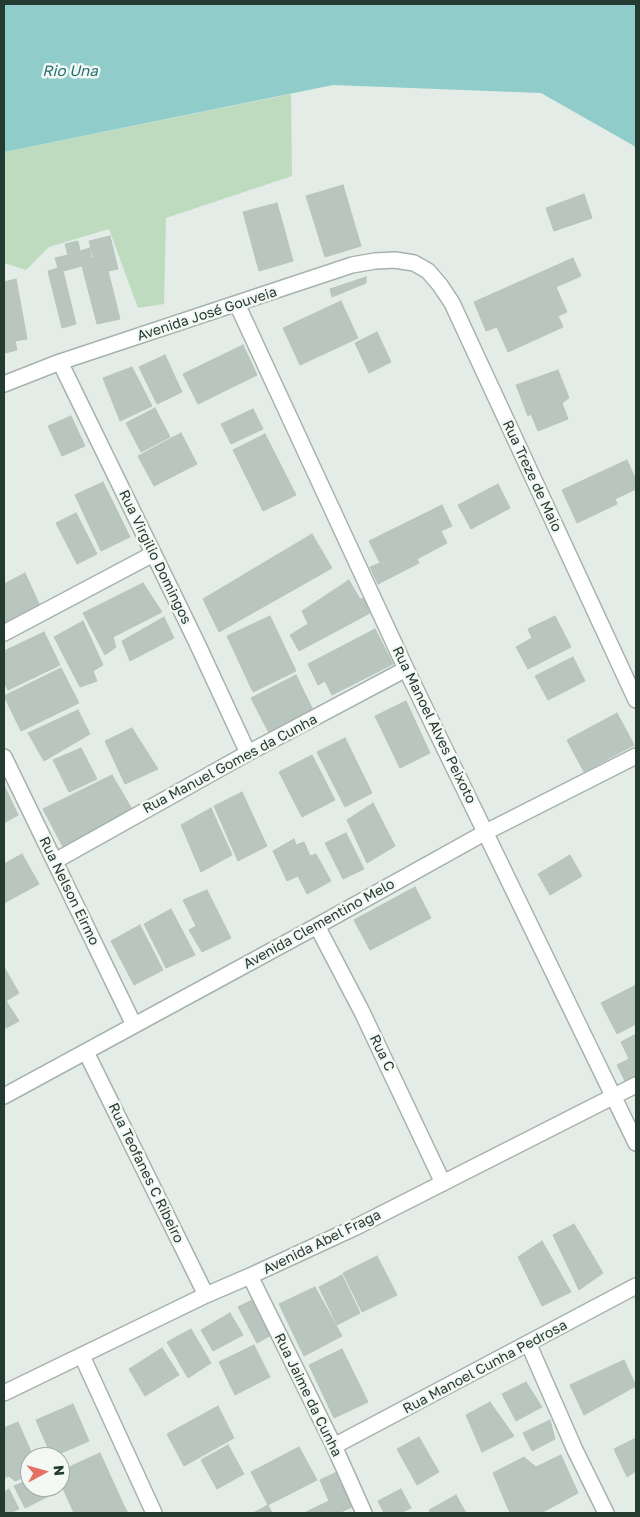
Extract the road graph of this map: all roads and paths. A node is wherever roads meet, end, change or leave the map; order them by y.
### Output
1 (414, 263) joint
2 (237, 304) junction
3 (60, 362) junction
4 (4, 384) edge
5 (153, 554) junction
6 (4, 634) edge
7 (406, 669) junction
8 (636, 700) edge
9 (248, 753) junction
10 (4, 756) edge
11 (636, 756) edge
12 (486, 832) junction
13 (55, 861) junction
14 (317, 926) junction
15 (134, 1025) junction
16 (86, 1052) junction
17 (636, 1085) edge
18 (4, 1096) edge
19 (614, 1096) junction
20 (636, 1143) edge
21 (443, 1183) junction
22 (250, 1276) junction
23 (636, 1286) edge
24 (206, 1295) junction
25 (528, 1345) junction
26 (82, 1356) junction
27 (4, 1394) edge
28 (334, 1446) junction
29 (154, 1513) edge
30 (364, 1513) edge
31 (605, 1513) edge

1 - 2 street, Avenida José Gouveia
1 - 8 street, Rua Treze de Maio
2 - 3 street, Avenida José Gouveia
2 - 7 street, Rua Manoel Alves Peixoto
3 - 4 street, Avenida José Gouveia
3 - 5 street, Rua Virgilio Domingos
5 - 6 street
5 - 9 street, Rua Virgilio Domingos
7 - 9 street, Rua Manuel Gomes da Cunha
7 - 12 street, Rua Manoel Alves Peixoto
9 - 13 street, Rua Manuel Gomes da Cunha
10 - 13 street, Rua Nelson Eirmo
11 - 12 street, Avenida Clementino Melo
12 - 14 street, Avenida Clementino Melo
12 - 19 street, Rua Manoel Alves Peixoto
13 - 15 street, Rua Nelson Eirmo
14 - 15 street, Avenida Clementino Melo
14 - 21 street, Rua C
15 - 16 street, Avenida Clementino Melo
16 - 18 street, Avenida Clementino Melo
16 - 24 street, Rua Teofanes C Ribeiro
17 - 19 street, Avenida Abel Fraga
19 - 20 street, Rua Manoel Alves Peixoto
19 - 21 street, Avenida Abel Fraga
21 - 22 street, Avenida Abel Fraga
22 - 24 street, Avenida Abel Fraga
22 - 28 street, Rua Jaime da Cunha
23 - 25 street, Rua Manoel Cunha Pedrosa
24 - 26 street, Avenida Abel Fraga
25 - 28 street, Rua Manoel Cunha Pedrosa
25 - 31 street
26 - 27 street, Avenida Abel Fraga
26 - 29 street
28 - 30 street, Rua Jaime da Cunha

